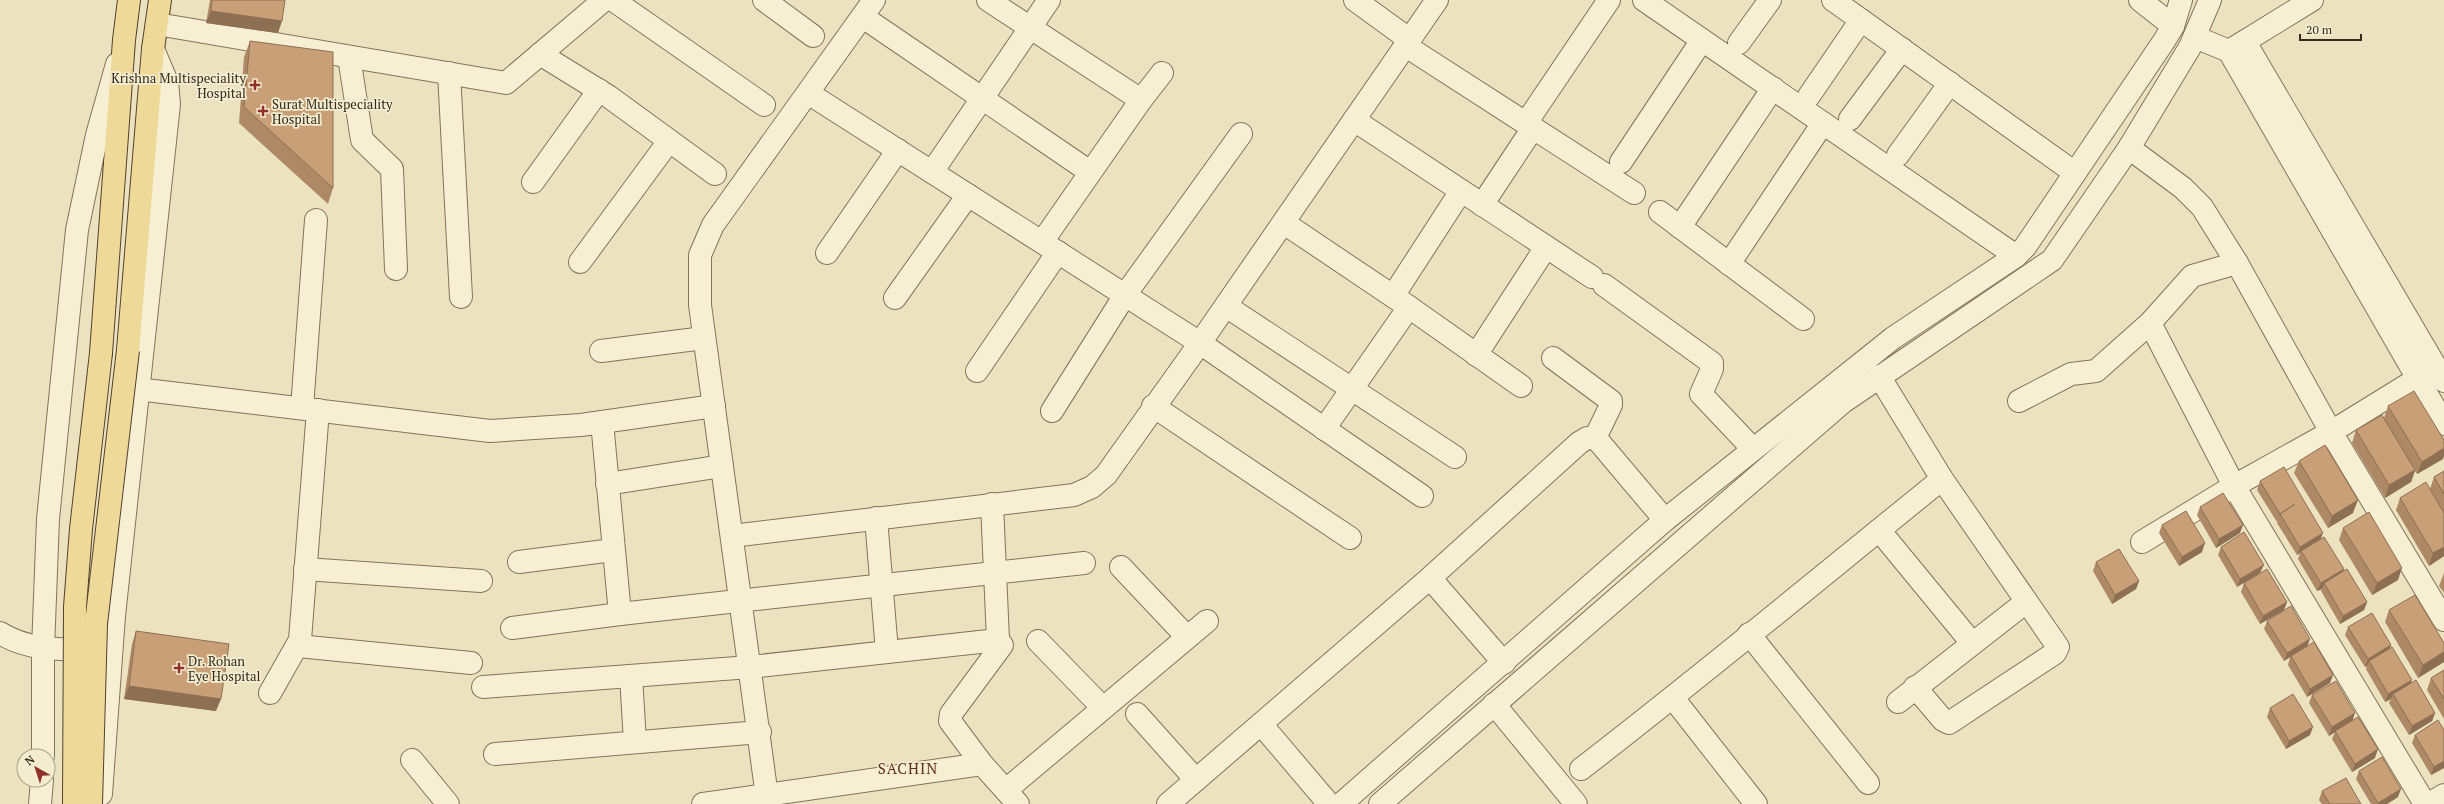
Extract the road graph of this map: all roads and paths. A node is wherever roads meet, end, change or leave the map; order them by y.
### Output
1 (129, 0) edge
2 (160, 0) edge
3 (604, 0) edge
4 (614, 0) edge
5 (764, 0) edge
6 (988, 0) edge
7 (1049, 0) edge
8 (1355, 0) edge
9 (1437, 0) edge
10 (1609, 0) edge
11 (1770, 0) edge
12 (1833, 0) edge
13 (2140, 0) edge
14 (2180, 0) edge
15 (2210, 0) edge
16 (2312, 0) edge
17 (1656, 3) edge
18 (869, 8) edge
19 (1861, 20) junction
20 (2173, 26) junction
21 (1030, 28) junction
22 (125, 33) junction
23 (155, 34) junction
24 (813, 36) dead end
25 (2195, 36) junction
26 (1702, 40) junction
27 (1408, 43) junction
28 (1739, 44) dead end
29 (2237, 46) junction
30 (1902, 49) junction
31 (540, 54) junction
32 (349, 57) junction
33 (448, 73) junction
34 (1162, 73) dead end
35 (1950, 83) junction
36 (1773, 88) junction
37 (599, 90) junction
38 (808, 93) junction
39 (1809, 96) dead end
40 (982, 99) junction
41 (1141, 100) junction
42 (764, 105) dead end
43 (1850, 119) dead end
44 (1354, 120) junction
45 (1823, 123) junction
46 (1529, 125) junction
47 (1241, 134) dead end
48 (669, 140) junction
49 (2129, 148) junction
50 (898, 150) junction
51 (1898, 156) dead end
52 (116, 157) junction
53 (144, 158) junction
54 (1621, 162) dead end
55 (932, 172) junction
56 (1090, 172) junction
57 (2075, 173) junction
58 (715, 174) dead end
59 (533, 182) dead end
60 (1462, 191) junction
61 (1634, 193) dead end
62 (968, 194) junction
63 (1482, 205) junction
64 (1660, 212) dead end
65 (316, 220) dead end
66 (1284, 222) junction
67 (1680, 227) junction
68 (1050, 247) junction
69 (1546, 247) junction
70 (827, 253) dead end
71 (2016, 256) junction
72 (580, 262) dead end
73 (2237, 263) junction
74 (1729, 264) junction
75 (396, 269) dead end
76 (1125, 295) junction
77 (461, 298) dead end
78 (894, 298) dead end
79 (1401, 301) junction
80 (1226, 306) junction
81 (1803, 319) dead end
82 (2150, 324) junction
83 (1913, 325) junction
84 (704, 338) junction
85 (1200, 343) junction
86 (1927, 344) junction
87 (601, 351) dead end
88 (1476, 355) junction
89 (1553, 358) dead end
90 (2441, 370) edge
91 (977, 371) dead end
92 (1879, 376) junction
93 (2417, 380) junction
94 (1521, 386) dead end
95 (137, 388) junction
96 (1351, 390) junction
97 (2020, 401) dead end
98 (714, 406) junction
99 (1153, 406) junction
100 (310, 409) junction
101 (1052, 411) dead end
102 (602, 422) junction
103 (2444, 424) edge
104 (1324, 429) junction
105 (2332, 432) junction
106 (1595, 438) junction
107 (1753, 449) junction
108 (1455, 458) dead end
109 (722, 466) junction
110 (1942, 479) junction
111 (607, 484) junction
112 (2234, 486) junction
113 (1422, 496) dead end
114 (992, 504) junction
115 (876, 518) junction
116 (1666, 520) junction
117 (1879, 530) junction
118 (732, 536) junction
119 (1350, 538) dead end
120 (2142, 542) dead end
121 (613, 550) junction
122 (519, 562) dead end
123 (1084, 563) dead end
124 (1121, 567) dead end
125 (305, 569) junction
126 (994, 573) junction
127 (1430, 578) junction
128 (481, 581) dead end
129 (880, 586) junction
130 (741, 602) junction
131 (2026, 602) junction
132 (620, 614) junction
133 (2444, 620) edge
134 (1206, 621) dead end
135 (512, 628) dead end
136 (0, 633) edge
137 (1749, 634) junction
138 (1187, 637) junction
139 (998, 640) junction
140 (1038, 641) dead end
141 (1972, 643) junction
142 (298, 646) junction
143 (43, 649) junction
144 (111, 650) junction
145 (887, 652) junction
146 (471, 663) dead end
147 (1504, 664) junction
148 (750, 667) junction
149 (630, 676) junction
150 (483, 687) dead end
151 (1915, 687) junction
152 (270, 694) dead end
153 (1673, 698) junction
154 (1898, 702) dead end
155 (1494, 704) junction
156 (1103, 708) junction
157 (1137, 714) dead end
158 (1261, 724) junction
159 (760, 732) junction
160 (635, 742) junction
161 (43, 748) edge
162 (495, 754) dead end
163 (412, 760) dead end
164 (982, 764) junction
165 (1581, 769) dead end
166 (1196, 780) junction
167 (1868, 782) dead end
168 (41, 788) edge
169 (2444, 795) edge
170 (1012, 797) edge
171 (768, 800) edge
172 (40, 804) edge
173 (74, 804) edge
174 (91, 804) edge
175 (101, 804) edge
176 (448, 804) edge
177 (703, 804) edge
178 (1168, 804) edge
179 (1329, 804) edge
180 (1341, 804) edge
181 (1380, 804) edge
182 (1576, 804) edge
183 (1756, 804) edge
184 (2426, 804) edge
185 (2429, 804) edge

1 - 22 main road
2 - 23 main road
3 - 31 street
4 - 42 street
5 - 24 street
6 - 21 street
7 - 21 street
8 - 27 street
9 - 27 street
10 - 46 street
11 - 28 street
12 - 19 street
13 - 20 street
14 - 20 street
15 - 25 street
16 - 29 street
17 - 26 street
18 - 38 street
18 - 40 street
19 - 30 street
19 - 39 street
20 - 57 street
21 - 40 street
21 - 41 street
22 - 23 main road
22 - 52 main road
22 - 143 street
23 - 32 street
23 - 53 main road
23 - 95 street
25 - 29 street
25 - 49 street
26 - 36 street
26 - 54 street
27 - 44 street
27 - 46 street
29 - 90 street
29 - 93 street
30 - 35 street
30 - 43 street
31 - 33 street
31 - 37 street
32 - 33 street
32 - 75 street
33 - 77 street
34 - 41 street
35 - 51 street
35 - 57 street
36 - 45 street
36 - 67 street
37 - 48 street
37 - 59 street
38 - 50 street
38 - 84 street
40 - 55 street
40 - 56 street
41 - 56 street
44 - 60 street
44 - 66 street
45 - 71 street
45 - 74 street
46 - 61 street
46 - 63 street
47 - 76 street
48 - 58 street
48 - 72 street
49 - 73 street
49 - 86 street
50 - 55 street
50 - 70 street
52 - 53 main road
52 - 173 main road, bridge
53 - 174 main road, bridge
55 - 62 street
56 - 68 street
57 - 71 street
60 - 63 street
60 - 79 street
62 - 68 street
62 - 78 street
63 - 69 street
64 - 67 street
65 - 100 street
66 - 79 street
66 - 80 street
67 - 74 street
68 - 76 street
68 - 91 street
69 - 88 street
69 - 107 street
71 - 83 street
73 - 82 street
73 - 105 street
74 - 81 street
76 - 85 street
76 - 101 street
79 - 88 street
79 - 96 street
80 - 85 street
80 - 96 street
82 - 97 street
82 - 112 street
83 - 86 street
83 - 107 street
84 - 87 street
84 - 98 street
85 - 99 street
85 - 104 street
86 - 92 street
88 - 94 street
89 - 106 street
90 - 93 street
92 - 110 street
92 - 155 street
93 - 103 street
93 - 105 street
95 - 100 street
95 - 144 street
96 - 104 street
96 - 108 street
98 - 102 street
98 - 109 street
99 - 114 street
99 - 119 street
100 - 102 street
100 - 125 street
102 - 111 street
104 - 113 street
105 - 112 street
105 - 133 street
106 - 116 street
106 - 127 street
107 - 116 street
109 - 111 street
109 - 118 street
110 - 117 street
110 - 131 street
111 - 121 street
112 - 120 street
112 - 184 street
114 - 115 street
114 - 126 street
115 - 118 street
115 - 129 street
116 - 147 street
117 - 137 street
117 - 141 street
118 - 130 street
121 - 122 street
121 - 132 street
123 - 126 street
124 - 138 street
125 - 128 street
125 - 142 street
126 - 129 street
126 - 139 street
127 - 147 street
127 - 158 street
129 - 130 street
129 - 145 street
130 - 132 street
130 - 148 street
131 - 141 street
131 - 151 street
132 - 135 street
134 - 138 street
136 - 143 street
137 - 153 street
137 - 167 street
138 - 156 street
139 - 145 street
139 - 164 street
140 - 156 street
141 - 151 street
142 - 146 street
142 - 152 street
143 - 144 street
143 - 161 street
144 - 175 street
145 - 148 street
147 - 180 street
148 - 149 street
148 - 159 street
149 - 150 street
149 - 160 street
151 - 154 street
153 - 165 street
153 - 183 street
155 - 181 street
155 - 182 street
156 - 170 street
157 - 166 street
158 - 166 street
158 - 179 street
159 - 160 street
159 - 171 street
160 - 162 street
163 - 176 street
164 - 170 street
164 - 171 street
166 - 178 street
168 - 172 street
169 - 185 street
171 - 177 street

